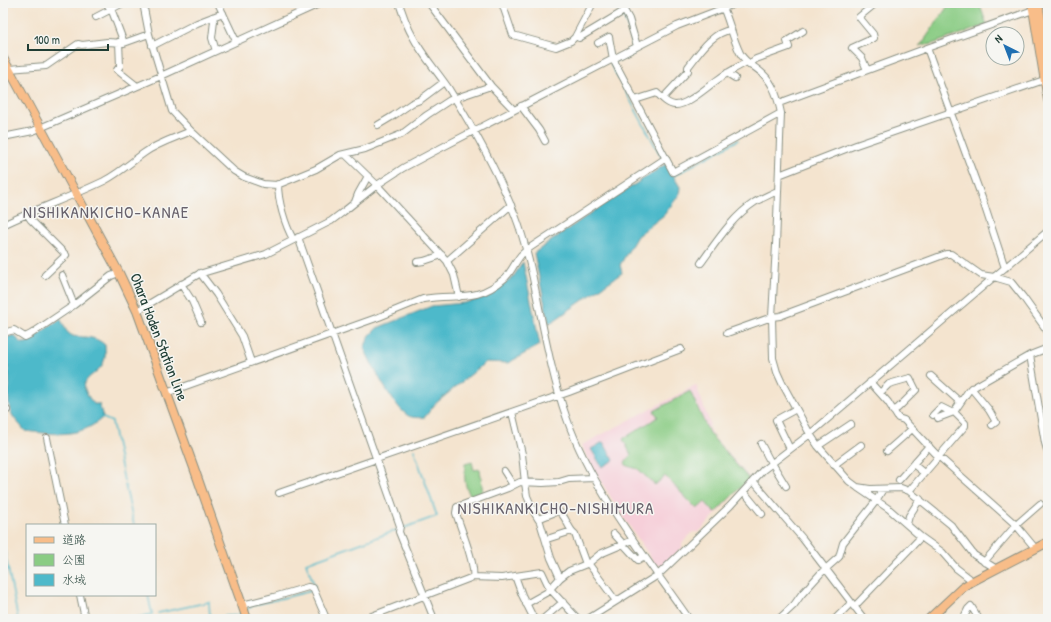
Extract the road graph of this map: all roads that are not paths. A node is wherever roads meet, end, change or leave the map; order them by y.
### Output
1 (106, 3) edge
2 (123, 3) edge
3 (143, 3) edge
4 (218, 3) edge
5 (321, 3) edge
6 (399, 3) edge
7 (429, 3) edge
8 (502, 3) edge
9 (593, 3) edge
10 (620, 3) edge
11 (737, 3) edge
12 (876, 3) edge
13 (722, 5) edge
14 (1034, 5) edge
15 (111, 9) junction
16 (622, 12) junction
17 (223, 14) junction
18 (96, 18) dead end
19 (212, 18) junction
20 (731, 30) junction
21 (803, 31) dead end
22 (149, 34) junction
23 (576, 36) junction
24 (122, 42) junction
25 (236, 42) junction
26 (598, 43) dead end
27 (152, 46) junction
28 (635, 47) junction
29 (927, 48) junction
30 (216, 51) junction
31 (613, 59) junction
32 (1048, 61) edge
33 (748, 63) junction
34 (6, 65) edge
35 (867, 70) junction
36 (727, 73) junction
37 (161, 76) junction
38 (734, 78) dead end
39 (1044, 80) junction
40 (444, 82) junction
41 (137, 86) junction
42 (491, 86) junction
43 (455, 98) junction
44 (662, 98) junction
45 (635, 100) junction
46 (1048, 100) edge
47 (779, 103) junction
48 (521, 106) junction
49 (514, 110) junction
50 (781, 113) junction
51 (950, 113) junction
52 (378, 125) dead end
53 (40, 128) junction
54 (191, 131) junction
55 (474, 131) junction
56 (3, 137) edge
57 (545, 141) dead end
58 (345, 154) junction
59 (664, 160) junction
60 (779, 175) junction
61 (368, 176) junction
62 (278, 184) junction
63 (376, 185) junction
64 (778, 192) junction
65 (76, 194) junction
66 (355, 202) junction
67 (511, 205) junction
68 (27, 214) junction
69 (3, 225) edge
70 (1048, 231) edge
71 (296, 238) junction
72 (526, 250) junction
73 (442, 255) junction
74 (447, 261) junction
75 (418, 262) dead end
76 (701, 263) dead end
77 (1005, 268) junction
78 (119, 273) junction
79 (200, 273) junction
80 (45, 275) dead end
81 (62, 275) dead end
82 (994, 276) junction
83 (181, 284) junction
84 (459, 297) junction
85 (74, 305) junction
86 (137, 311) junction
87 (772, 317) junction
88 (201, 322) dead end
89 (1048, 332) edge
90 (3, 333) edge
91 (332, 334) junction
92 (727, 334) dead end
93 (1048, 348) edge
94 (681, 349) dead end
95 (1030, 355) junction
96 (251, 362) junction
97 (931, 376) dead end
98 (870, 382) junction
99 (972, 388) junction
100 (166, 393) junction
101 (880, 393) junction
102 (560, 395) junction
103 (960, 402) junction
104 (796, 409) junction
105 (893, 410) junction
106 (512, 412) junction
107 (952, 412) junction
108 (935, 417) dead end
109 (851, 424) dead end
110 (992, 425) dead end
111 (912, 428) junction
112 (810, 434) junction
113 (47, 438) dead end
114 (1047, 443) edge
115 (761, 444) dead end
116 (861, 445) dead end
117 (818, 446) junction
118 (929, 446) junction
119 (790, 449) junction
120 (887, 452) dead end
121 (1048, 453) edge
122 (939, 456) junction
123 (377, 459) junction
124 (772, 463) junction
125 (913, 464) junction
126 (834, 465) junction
127 (504, 471) dead end
128 (924, 474) junction
129 (594, 478) junction
130 (899, 480) dead end
131 (754, 482) junction
132 (525, 483) junction
133 (513, 485) junction
134 (786, 486) dead end
135 (857, 487) junction
136 (883, 489) junction
137 (909, 490) junction
138 (744, 492) junction
139 (279, 494) dead end
140 (920, 499) junction
141 (876, 501) junction
142 (1040, 504) dead end
143 (762, 514) dead end
144 (538, 519) junction
145 (65, 524) edge
146 (907, 524) junction
147 (1016, 526) junction
148 (572, 532) junction
149 (614, 534) dead end
150 (921, 537) junction
151 (547, 539) junction
152 (633, 540) junction
153 (1048, 542) edge
154 (622, 544) junction
155 (1035, 548) junction
156 (644, 556) junction
157 (984, 562) junction
158 (587, 564) junction
159 (995, 568) junction
160 (826, 570) junction
161 (515, 576) junction
162 (658, 576) junction
163 (473, 577) junction
164 (560, 578) junction
165 (971, 582) junction
166 (550, 589) junction
167 (425, 595) junction
168 (80, 596) edge
169 (616, 601) junction
170 (563, 602) junction
171 (526, 604) junction
172 (853, 605) junction
173 (244, 612) edge
174 (964, 618) edge
175 (979, 618) edge
176 (85, 619) edge
177 (328, 619) edge
178 (364, 619) edge
179 (434, 619) edge
180 (534, 619) edge
181 (543, 619) edge
182 (578, 619) edge
183 (588, 619) edge
184 (689, 619) edge
185 (779, 619) edge
186 (835, 619) edge
187 (864, 619) edge
188 (929, 619) edge

1 - 15 street
2 - 15 street
3 - 22 street
4 - 17 street
5 - 25 street
6 - 40 street
7 - 42 street
8 - 23 street
9 - 23 street
10 - 16 street
11 - 13 street
12 - 35 street
13 - 20 street
13 - 28 street
14 - 29 street
14 - 32 main road
14 - 39 main road
15 - 18 street
15 - 24 street
16 - 23 street
16 - 28 street
17 - 19 street
17 - 25 street
19 - 27 street
19 - 30 street
20 - 33 street
20 - 44 street
21 - 33 street
22 - 24 street
22 - 27 street
24 - 34 street
24 - 41 street
25 - 30 street
26 - 31 street
27 - 37 street
28 - 31 street
29 - 35 street
29 - 51 street
30 - 37 street
31 - 45 street
31 - 48 street
33 - 36 street
33 - 47 street
34 - 53 main road, Ohara Hoden Station Line
35 - 47 street
36 - 38 street
36 - 44 street
37 - 41 street
37 - 54 street
39 - 46 main road
39 - 51 street
40 - 43 street
40 - 52 street
41 - 53 street
42 - 43 street
42 - 49 street
43 - 55 street
43 - 58 street
44 - 45 street
45 - 59 street
47 - 50 street
48 - 49 street
48 - 57 street
49 - 55 street
50 - 59 street
50 - 60 street
51 - 60 street
51 - 77 street
53 - 56 street
53 - 65 main road, Ohara Hoden Station Line
54 - 62 street
54 - 65 street
55 - 63 street
55 - 67 street
58 - 61 street
58 - 62 street
59 - 72 street
60 - 64 street
61 - 63 street
61 - 66 street
62 - 71 street
63 - 66 street
63 - 73 street
64 - 76 street
64 - 87 street
65 - 68 street
65 - 78 main road, Ohara Hoden Station Line
66 - 71 street
67 - 72 street
67 - 74 street
68 - 69 street
68 - 80 street
70 - 77 street
71 - 79 street
71 - 91 street
72 - 84 street
72 - 102 street
73 - 74 street
73 - 75 street
74 - 84 street
77 - 82 street
78 - 85 street
78 - 86 main road, Ohara Hoden Station Line
79 - 83 street
79 - 96 street
81 - 85 street
82 - 87 street
82 - 89 street
82 - 98 street
83 - 86 street
83 - 88 street
84 - 91 street
85 - 90 street
86 - 100 main road, Ohara Hoden Station Line
87 - 92 street
87 - 104 street
91 - 96 street
91 - 123 street
93 - 95 street
94 - 102 street
95 - 99 street
95 - 114 street
96 - 100 street
97 - 103 street
98 - 101 street
98 - 112 street
99 - 103 street
99 - 110 street
100 - 173 main road, Ohara Hoden Station Line
101 - 105 street
101 - 105 street
102 - 106 street
102 - 129 street
103 - 107 street
104 - 112 street
104 - 119 street
105 - 111 street
106 - 123 street
106 - 132 street
107 - 108 street
107 - 122 street
109 - 117 street
111 - 118 street
111 - 120 street
112 - 117 street
112 - 119 street
113 - 145 street
114 - 121 street
115 - 124 street
116 - 126 street
117 - 126 street
118 - 122 street
118 - 125 street
119 - 124 street
122 - 128 street
122 - 147 street
123 - 139 street
123 - 167 street
124 - 131 street
124 - 134 street
125 - 128 street
125 - 130 street
126 - 135 street
127 - 133 street
128 - 137 street
129 - 132 street
129 - 152 street
131 - 138 street
131 - 160 street
132 - 133 street
132 - 144 street
133 - 163 street
135 - 136 street
135 - 141 street
136 - 137 street
136 - 141 street
137 - 140 street
138 - 143 street
138 - 162 street
140 - 146 street
140 - 157 street
141 - 146 street
141 - 160 street
142 - 147 street
144 - 148 street
144 - 151 street
146 - 150 street
147 - 155 street
147 - 157 street
148 - 151 street
148 - 158 street
149 - 154 street
150 - 165 street
150 - 172 street
151 - 164 street
152 - 154 street
152 - 156 street
153 - 155 main road
154 - 156 street
154 - 158 street
155 - 159 main road
156 - 162 street
157 - 159 street
158 - 164 street
158 - 169 street
159 - 165 main road
160 - 172 street
160 - 185 street
161 - 163 street
161 - 166 street
161 - 171 street
162 - 169 street
162 - 184 street
163 - 167 street
164 - 166 street
165 - 188 main road
166 - 170 street
166 - 171 street
167 - 178 street
167 - 179 street
168 - 176 street
169 - 183 street
170 - 181 street
170 - 182 street
171 - 180 street
172 - 186 street
172 - 187 street
173 - 177 street
174 - 175 street
174 - 175 street

